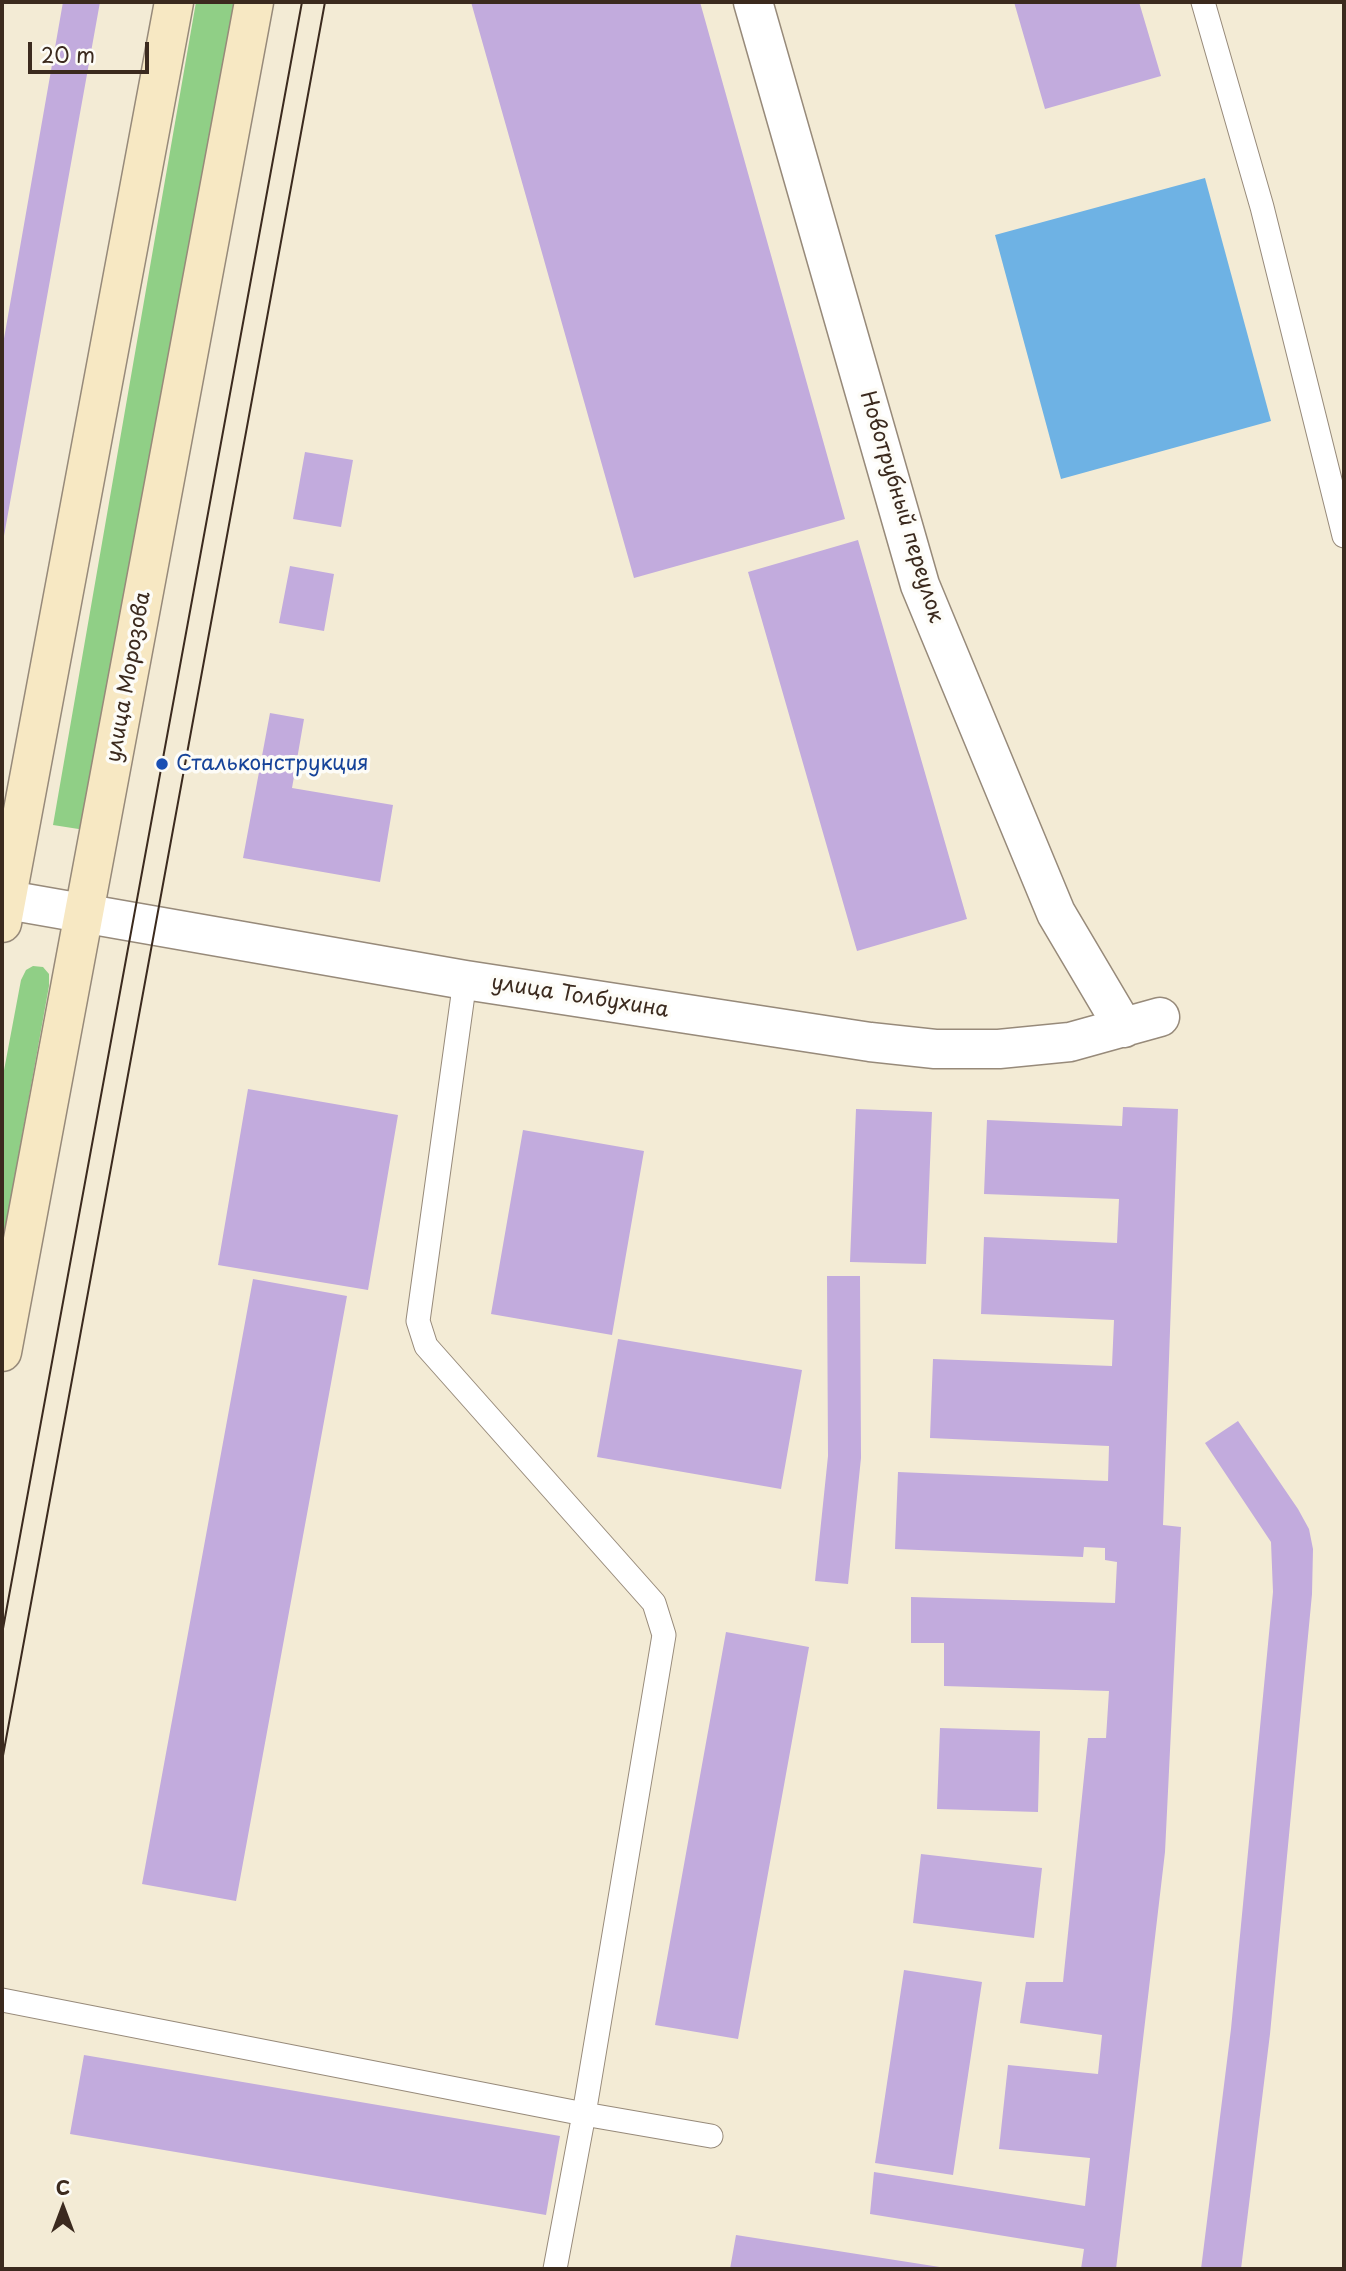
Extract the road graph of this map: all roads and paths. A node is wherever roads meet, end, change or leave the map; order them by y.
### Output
1 (174, 2) edge
2 (254, 2) edge
3 (753, 2) edge
4 (1203, 2) edge
5 (1344, 536) edge
6 (3, 907) edge
7 (83, 914) junction
8 (465, 980) junction
9 (1160, 1017) dead end
10 (1124, 1028) junction
11 (2, 1352) edge
12 (2, 2000) edge
13 (584, 2114) junction
14 (711, 2136) dead end
15 (555, 2269) edge

1 - 6 main road
2 - 7 main road, улица Морозова
3 - 10 street, Новотрубный переулок
4 - 5 lane
6 - 7 street, улица Толбухина
7 - 8 street, улица Толбухина
7 - 11 main road, улица Морозова
8 - 10 street, улица Толбухина
8 - 13 lane
9 - 10 street, улица Толбухина
12 - 13 lane
13 - 14 lane
13 - 15 lane

